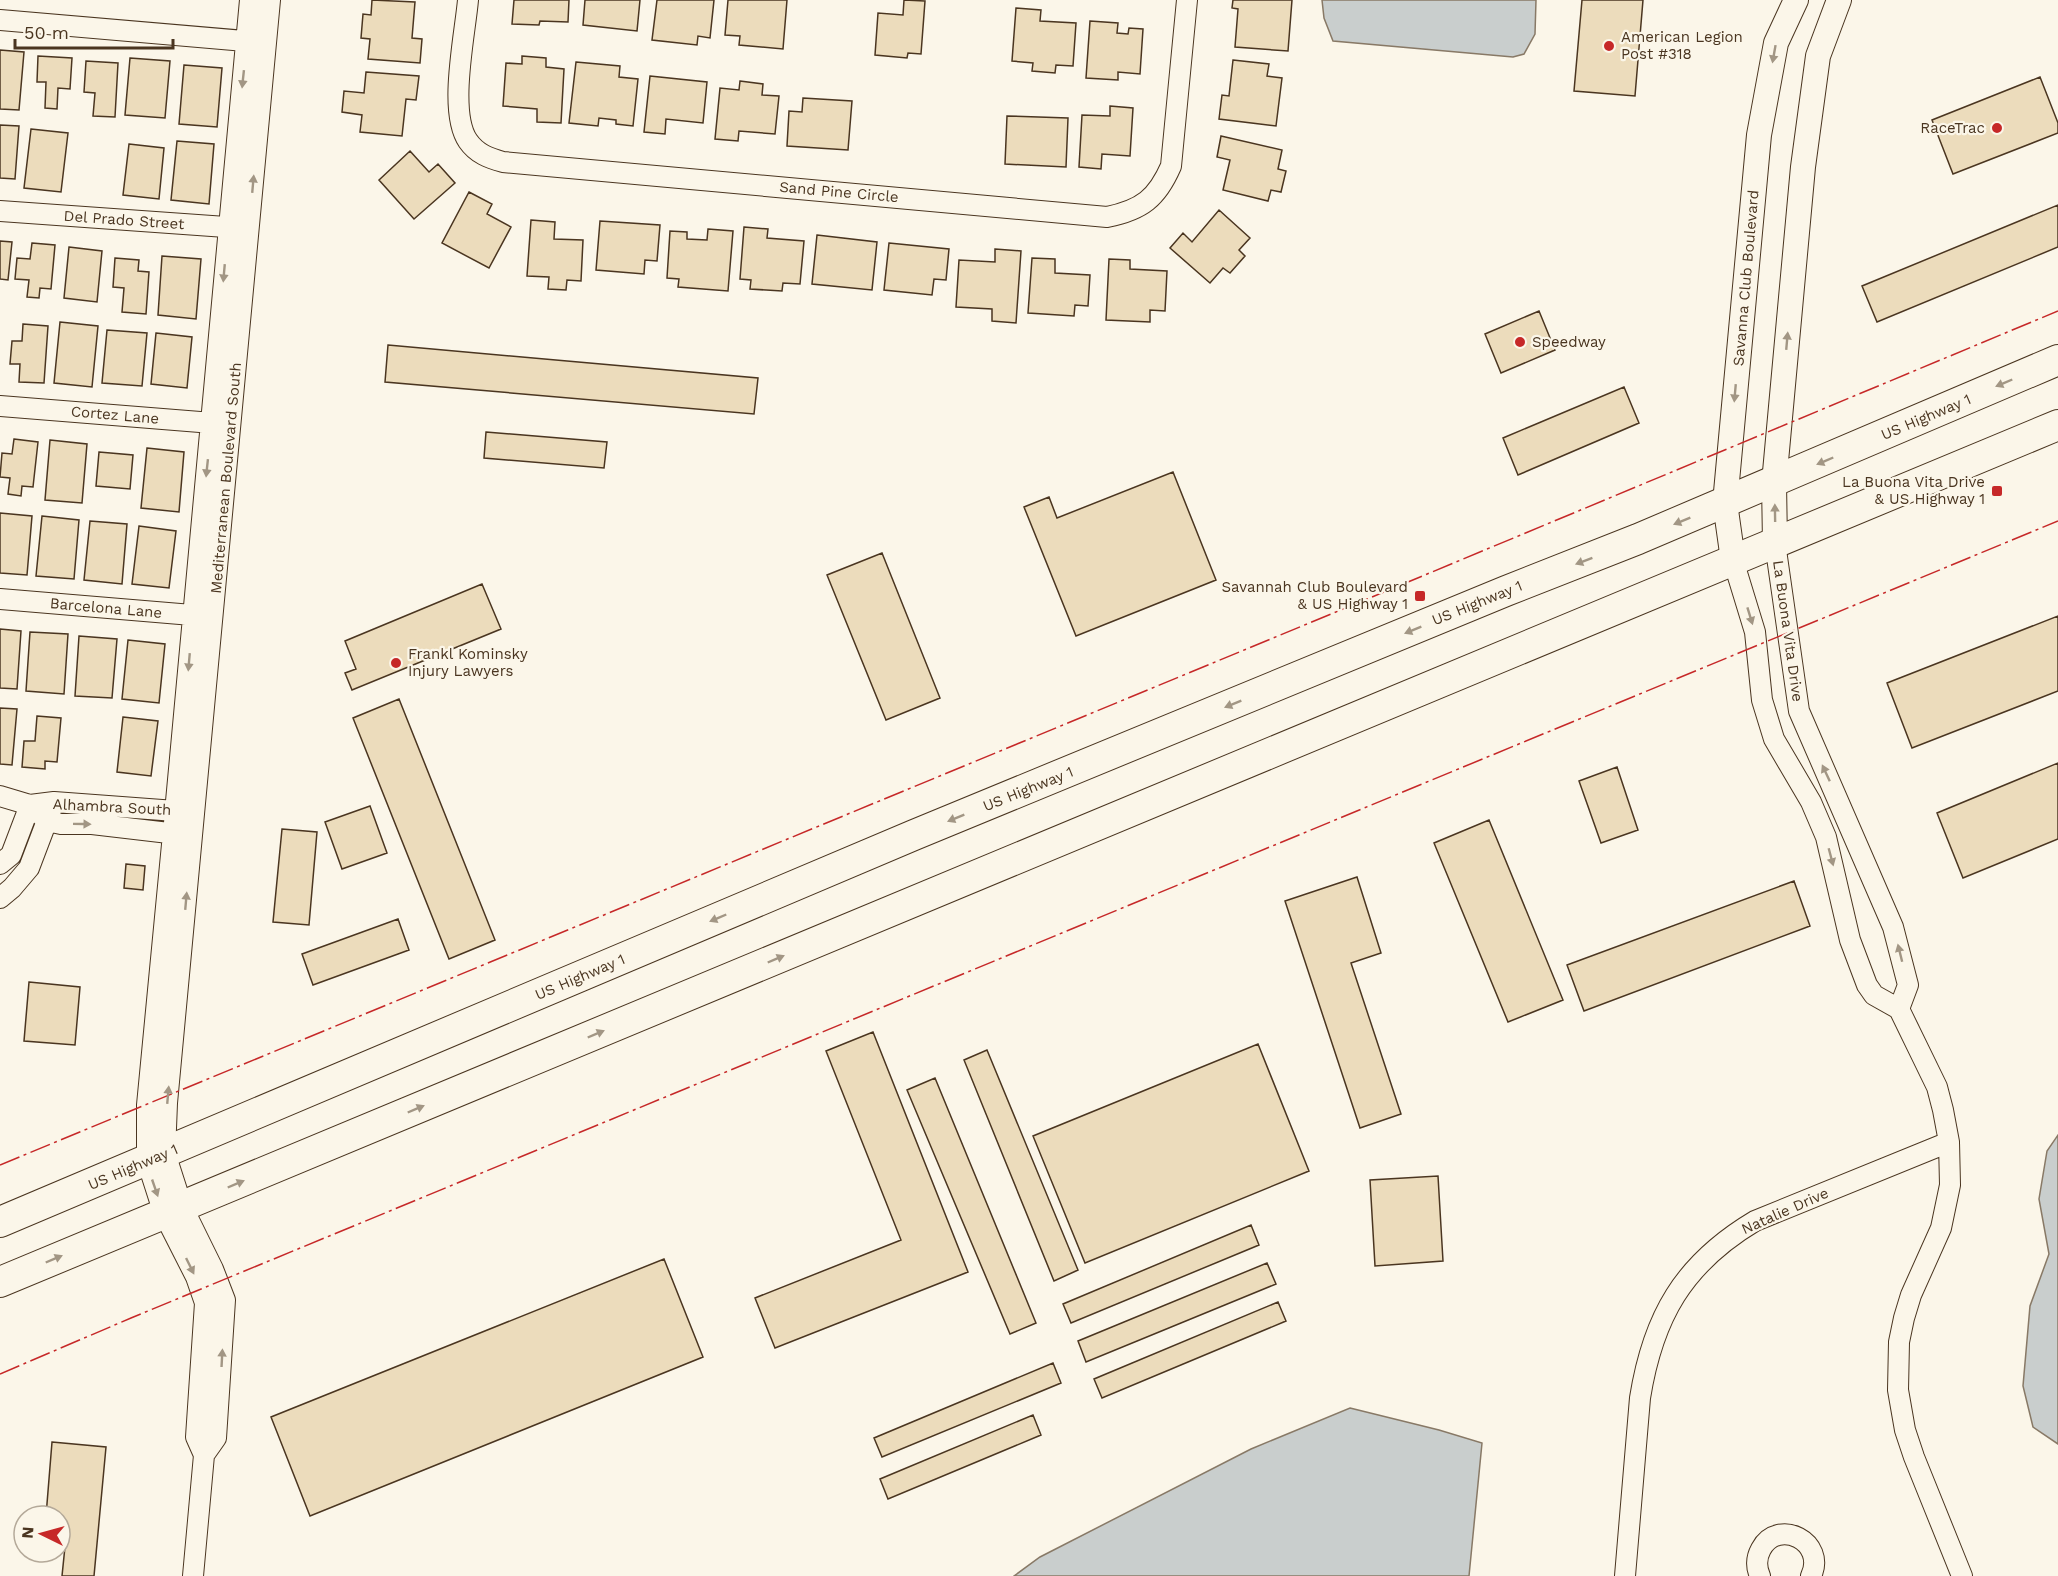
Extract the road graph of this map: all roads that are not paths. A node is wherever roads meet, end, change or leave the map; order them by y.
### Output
1 (250, 0) edge
2 (270, 0) edge
3 (468, 0) edge
4 (1187, 0) edge
5 (1796, 0) edge
6 (1839, 0) edge
7 (0, 20) edge
8 (246, 41) junction
9 (266, 43) junction
10 (0, 211) edge
11 (228, 227) junction
12 (249, 229) junction
13 (2058, 360) edge
14 (0, 405) edge
15 (221, 423) junction
16 (2058, 425) edge
17 (1774, 483) junction
18 (1725, 503) junction
19 (1775, 543) junction
20 (1733, 560) junction
21 (0, 599) edge
22 (193, 615) junction
23 (213, 617) junction
24 (0, 796) edge
25 (54, 802) junction
26 (30, 805) junction
27 (185, 811) junction
28 (1847, 818) junction
29 (47, 821) junction
30 (1822, 827) junction
31 (183, 835) junction
32 (0, 864) edge
33 (0, 898) edge
34 (1899, 1009) junction
35 (1949, 1142) junction
36 (156, 1157) junction
37 (173, 1210) junction
38 (0, 1222) edge
39 (0, 1282) edge
40 (193, 1576) edge
41 (1625, 1576) edge
42 (1760, 1576) edge
43 (1811, 1576) edge
44 (1962, 1576) edge

1 - 8 street, Mediterranean Boulevard South
2 - 9 street, Mediterranean Boulevard South
3 - 4 street, Sand Pine Circle
5 -> 18 street, Savanna Club Boulevard
17 -> 6 street
7 - 8 street
8 - 9 street
8 -> 11 street, Mediterranean Boulevard South
12 -> 9 street, Mediterranean Boulevard South
10 - 11 street, Del Prado Street
11 - 12 street, Del Prado Street
11 -> 15 street, Mediterranean Boulevard South
12 - 15 street, Mediterranean Boulevard South
13 -> 17 main road, US Highway 1
14 - 15 street, Cortez Lane
15 -> 22 street, Mediterranean Boulevard South
15 - 23 street, Mediterranean Boulevard South
16 - 19 main road
17 - 18 main road, US Highway 1
19 -> 17 street
18 - 20 street, Savanna Club Boulevard
18 -> 36 main road, US Highway 1
19 - 20 main road
28 -> 19 street, La Buona Vita Drive
20 -> 30 street
37 -> 20 main road
21 - 22 street, Barcelona Lane
22 - 23 street, Barcelona Lane
22 -> 27 street, Mediterranean Boulevard South
23 - 27 street, Mediterranean Boulevard South
24 - 26 street, Alhambra South
25 - 26 street, Alhambra South
25 - 27 street, Alhambra South
25 - 29 street
26 - 29 street, Alhambra South
26 - 32 street
27 - 31 street, Mediterranean Boulevard South
28 - 30 street
34 -> 28 street, La Buona Vita Drive
29 -> 31 street, Alhambra South
29 - 33 street
30 -> 34 street
31 - 36 street, Mediterranean Boulevard South
34 - 35 street
35 - 41 street, Natalie Drive
35 - 44 street
36 - 37 street, Mediterranean Boulevard South
36 - 38 main road, US Highway 1
39 -> 37 main road
37 - 40 street, Mediterranean Boulevard South
42 - 43 street

